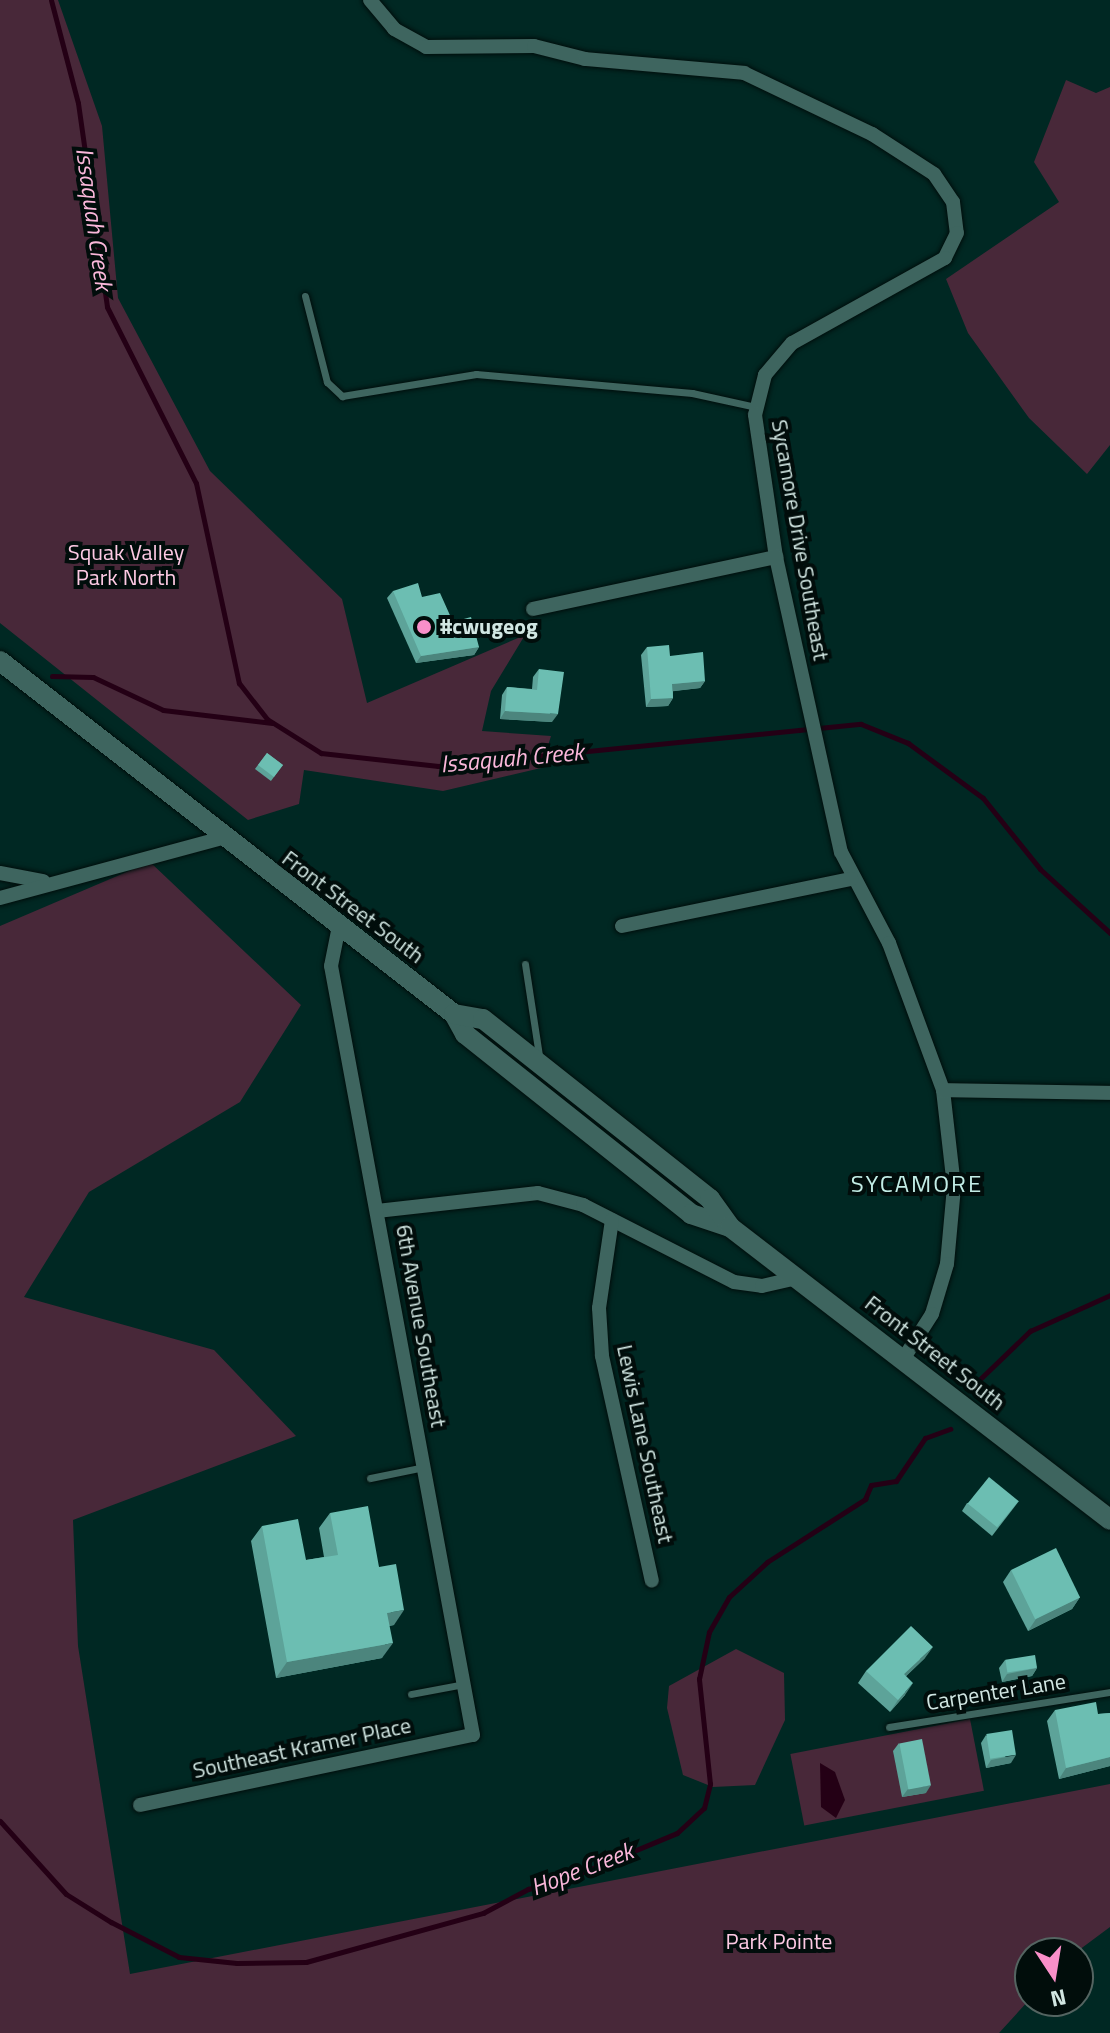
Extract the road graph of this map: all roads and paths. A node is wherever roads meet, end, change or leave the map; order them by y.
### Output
1 (370, 0) edge
2 (305, 296) dead end
3 (756, 407) junction
4 (776, 557) junction
5 (533, 609) dead end
6 (0, 661) edge
7 (223, 838) junction
8 (0, 873) edge
9 (851, 879) junction
10 (46, 882) junction
11 (0, 898) edge
12 (339, 926) junction
13 (622, 926) dead end
14 (525, 964) dead end
15 (454, 1014) junction
16 (540, 1065) junction
17 (943, 1090) junction
18 (1110, 1093) edge
19 (596, 1109) junction
20 (581, 1127) junction
21 (377, 1211) junction
22 (612, 1220) junction
23 (730, 1227) junction
24 (797, 1278) junction
25 (904, 1358) junction
26 (424, 1467) junction
27 (370, 1478) dead end
28 (1110, 1520) edge
29 (652, 1581) dead end
30 (464, 1684) junction
31 (1110, 1692) edge
32 (411, 1694) dead end
33 (889, 1727) dead end
34 (473, 1735) joint
35 (140, 1805) dead end

1 - 3 street, Sycamore Drive Southeast
2 - 3 lane
3 - 4 street, Sycamore Drive Southeast
4 - 5 street
4 - 9 street, Sycamore Drive Southeast
6 - 7 main road, Front Street South
7 - 10 street
7 - 12 main road, Front Street South
8 - 10 street
9 - 13 street
9 - 17 street, Sycamore Drive Southeast
10 - 11 street
12 - 15 main road, Front Street South
12 - 21 street, 6th Avenue Southeast
14 - 16 lane
15 - 16 main road, Front Street South
15 - 20 main road, Front Street South
16 - 19 main road, Front Street South
17 - 18 street
17 - 25 street, Sycamore Drive Southeast
19 - 20 main road
19 - 23 main road, Front Street South
20 - 23 main road, Front Street South
21 - 22 street
21 - 26 street, 6th Avenue Southeast
22 - 24 street
22 - 29 street, Lewis Lane Southeast
23 - 24 main road, Front Street South
24 - 25 main road, Front Street South
25 - 28 main road, Front Street South
26 - 27 lane
26 - 30 street, 6th Avenue Southeast
30 - 32 lane
30 - 34 street, 6th Avenue Southeast
31 - 33 lane, Carpenter Lane
34 - 35 street, Southeast Kramer Place

